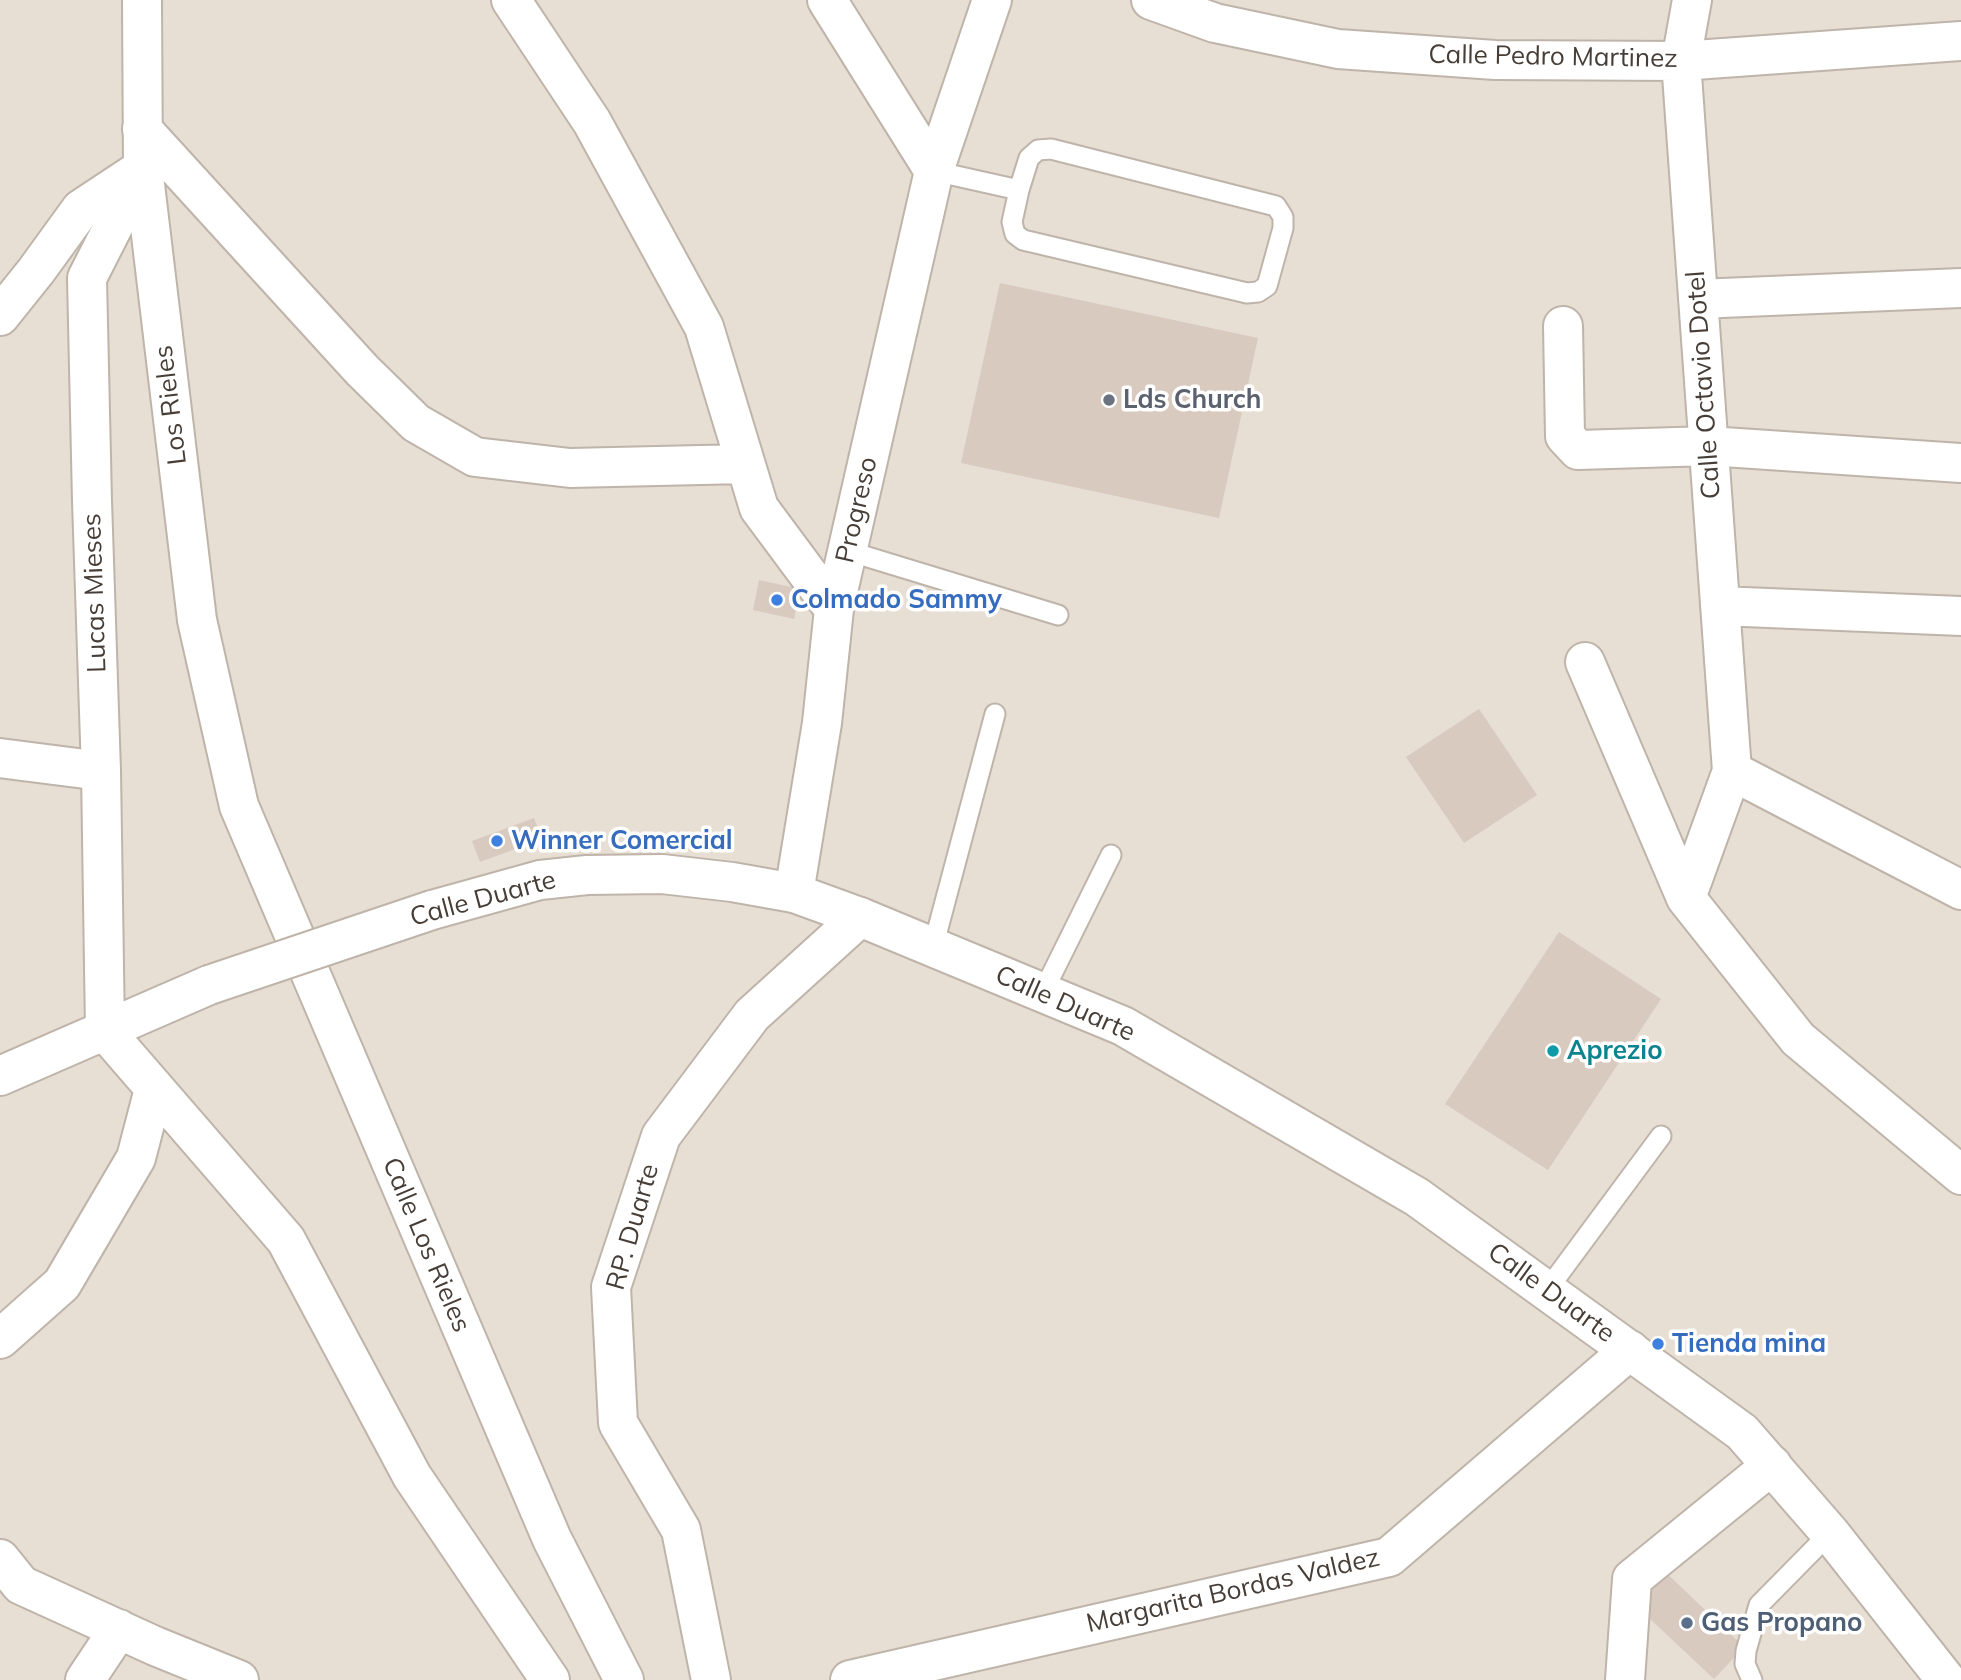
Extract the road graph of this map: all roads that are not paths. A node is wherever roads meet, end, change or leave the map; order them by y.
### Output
1 (142, 0) edge
2 (511, 0) edge
3 (827, 0) edge
4 (992, 0) edge
5 (1151, 0) edge
6 (1692, 0) edge
7 (1961, 41) edge
8 (1681, 61) junction
9 (142, 129) junction
10 (143, 168) junction
11 (934, 171) junction
12 (1019, 190) junction
13 (1961, 288) edge
14 (1698, 299) junction
15 (0, 316) edge
16 (1563, 326) dead end
17 (1709, 446) junction
18 (1961, 463) edge
19 (745, 464) junction
20 (848, 551) junction
21 (1720, 606) junction
22 (834, 610) junction
23 (1058, 615) dead end
24 (1961, 616) edge
25 (1585, 662) dead end
26 (995, 714) dead end
27 (0, 758) edge
28 (101, 771) junction
29 (1732, 771) junction
30 (239, 806) joint
31 (1111, 855) dead end
32 (1961, 890) edge
33 (794, 893) junction
34 (1686, 898) junction
35 (860, 917) junction
36 (933, 947) junction
37 (1043, 992) junction
38 (105, 1031) junction
39 (0, 1076) edge
40 (154, 1089) junction
41 (1661, 1136) dead end
42 (1961, 1175) edge
43 (1547, 1290) junction
44 (0, 1339) edge
45 (1630, 1350) junction
46 (1772, 1465) junction
47 (1830, 1533) junction
48 (0, 1559) edge
49 (119, 1629) junction
50 (85, 1680) edge
51 (239, 1680) edge
52 (550, 1680) edge
53 (624, 1680) edge
54 (710, 1680) edge
55 (850, 1680) edge
56 (1625, 1680) edge
57 (1752, 1680) edge
58 (1946, 1680) edge

1 - 9 street, Los Rieles
2 - 19 street
3 - 11 street
4 - 11 street, Progreso
5 - 8 street, Calle Pedro Martinez
6 - 8 street, Calle Octavio Dotel
7 - 8 street, Calle Pedro Martinez
8 - 14 street, Calle Octavio Dotel
9 - 10 street, Los Rieles
9 - 19 street
10 - 15 street
10 - 28 street, Lucas Mieses
10 - 30 street, Los Rieles
11 - 12 lane
11 - 20 street, Progreso
12 - 12 lane
13 - 14 street
14 - 17 street, Calle Octavio Dotel
16 - 17 street
17 - 18 street
17 - 21 street, Calle Octavio Dotel
19 - 22 street
20 - 22 street, Progreso
20 - 23 lane
21 - 24 street
21 - 29 street, Calle Octavio Dotel
22 - 33 street, Progreso
25 - 34 street
26 - 36 lane
27 - 28 street
28 - 38 street, Lucas Mieses
29 - 32 street
29 - 34 street
30 - 53 street, Calle Los Rieles
31 - 37 lane
33 - 35 street, Calle Duarte
33 - 38 street, Calle Duarte, bridge
34 - 42 street
35 - 36 street, Calle Duarte
35 - 54 street, RP. Duarte
36 - 37 street, Calle Duarte
37 - 43 street, Calle Duarte
38 - 39 street, Calle Duarte
38 - 40 street
40 - 44 street
40 - 52 street
41 - 43 lane
43 - 45 street, Calle Duarte
45 - 46 street, Calle Duarte
45 - 55 street, Margarita Bordas Valdez
46 - 47 street, Calle Duarte
46 - 56 street
47 - 57 lane
47 - 58 street, Calle Duarte
48 - 49 street
49 - 50 street
49 - 51 street

